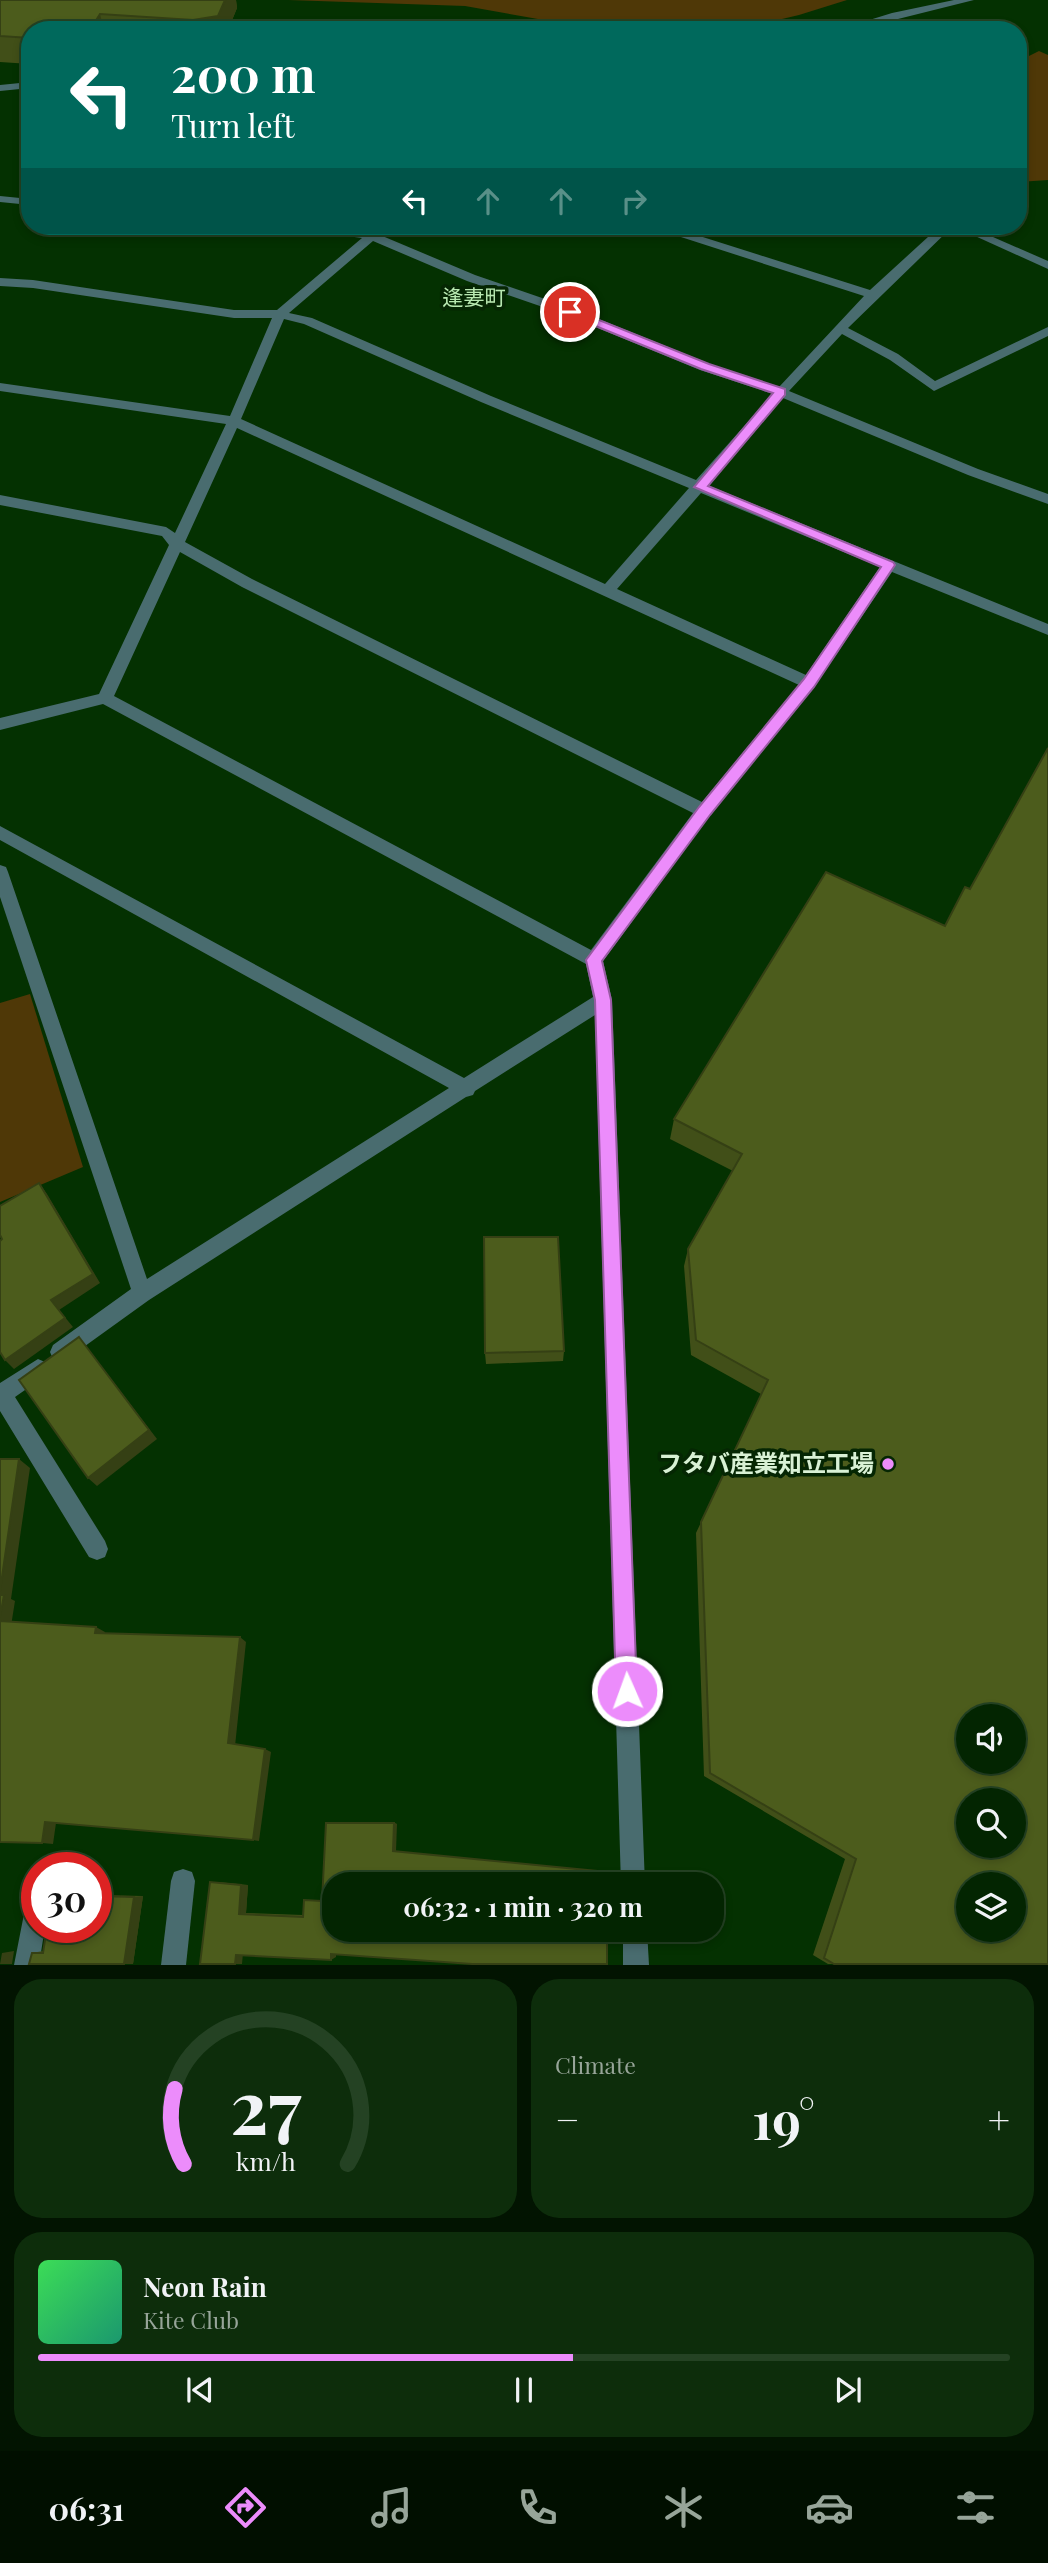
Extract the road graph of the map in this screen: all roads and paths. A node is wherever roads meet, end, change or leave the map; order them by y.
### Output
1 (969, 0) edge
2 (880, 21) edge
3 (21, 86) edge
4 (0, 89) edge
5 (0, 199) edge
6 (21, 201) edge
7 (364, 235) edge
8 (685, 235) edge
9 (937, 235) edge
10 (980, 235) edge
11 (372, 236) junction
12 (1048, 265) edge
13 (0, 282) edge
14 (872, 295) junction
15 (279, 314) junction
16 (841, 329) junction
17 (1048, 331) edge
18 (0, 387) edge
19 (781, 392) junction
20 (234, 421) junction
21 (700, 487) junction
22 (1048, 499) edge
23 (0, 500) edge
24 (177, 544) junction
25 (889, 565) junction
26 (608, 590) junction
27 (1048, 630) edge
28 (809, 683) junction
29 (104, 698) junction
30 (0, 724) edge
31 (704, 811) junction
32 (0, 832) edge
33 (0, 872) edge
34 (594, 960) junction
35 (603, 1000) junction
36 (467, 1089) junction
37 (142, 1293) junction
38 (1, 1395) edge
39 (97, 1549) dead end
40 (633, 1872) edge
41 (183, 1881) dead end
42 (635, 1942) edge
43 (30, 1943) edge
44 (26, 1965) edge
45 (173, 1965) edge
46 (636, 1965) edge

1 - 2 street
3 - 4 street
5 - 6 street
7 - 11 street
8 - 14 street
9 - 14 street
10 - 12 street
11 - 15 street
11 - 19 street
13 - 15 street
14 - 16 street
15 - 20 street
15 - 21 street
16 - 17 street
16 - 19 street
18 - 20 street
19 - 21 street
19 - 22 street
20 - 24 street
20 - 26 street
21 - 25 street
21 - 26 street
23 - 24 street
24 - 29 street
24 - 31 street
25 - 27 street
25 - 28 street
26 - 28 street
28 - 31 street
29 - 30 street
29 - 34 street
31 - 34 street
32 - 36 street
33 - 37 street
34 - 35 street
35 - 36 street
35 - 40 street
36 - 37 street
37 - 38 street
38 - 39 street
41 - 45 street
42 - 46 street
43 - 44 street

